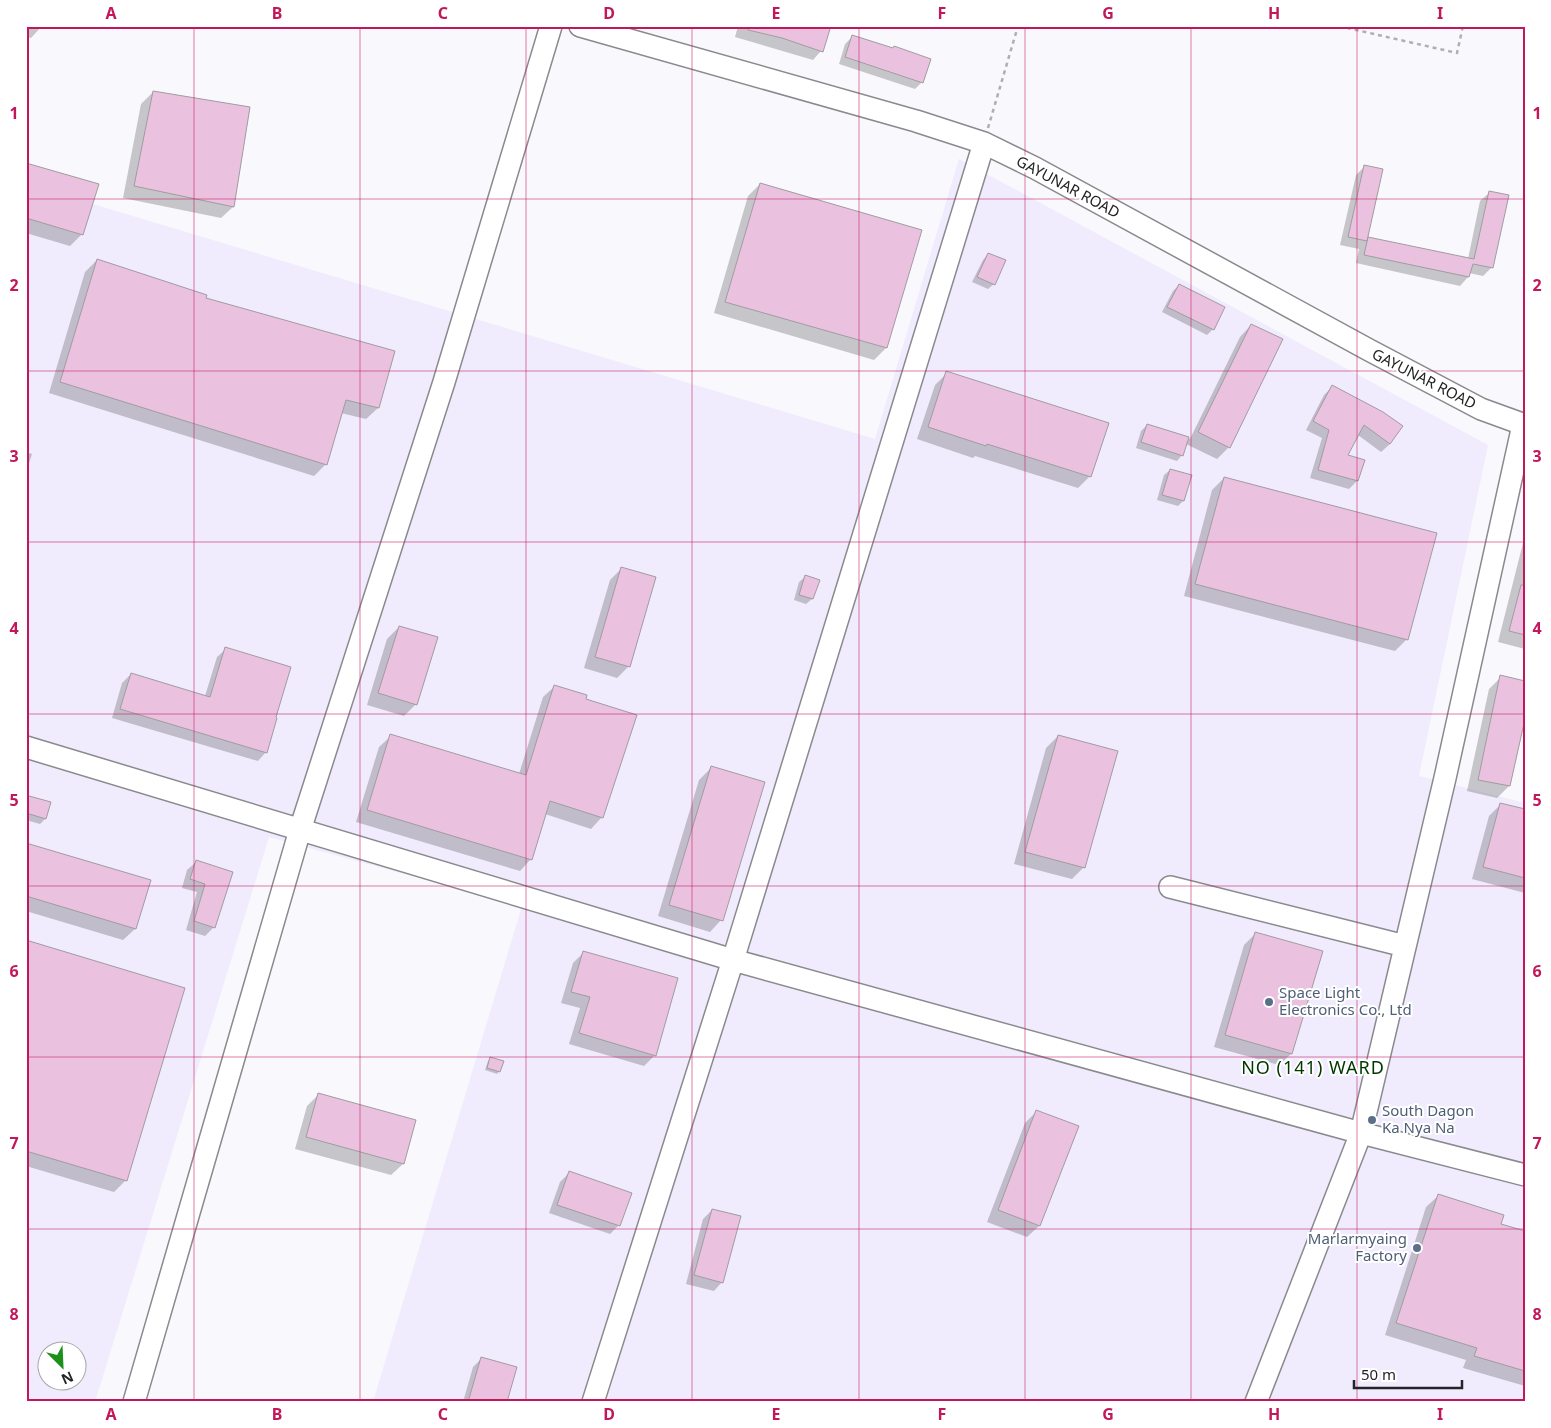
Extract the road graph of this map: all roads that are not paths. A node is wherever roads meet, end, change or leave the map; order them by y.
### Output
1 (550, 26) edge
2 (580, 26) edge
3 (984, 143) junction
4 (1524, 425) edge
5 (26, 747) edge
6 (300, 830) junction
7 (1170, 887) dead end
8 (1406, 946) junction
9 (733, 960) junction
10 (1361, 1133) junction
11 (1525, 1175) edge
12 (134, 1402) edge
13 (593, 1402) edge
14 (1256, 1402) edge

1 - 6 street
2 - 3 street, GAYUNAR ROAD
3 - 4 street, GAYUNAR ROAD
3 - 9 street
4 - 8 street
5 - 6 street
6 - 9 street
6 - 12 street
7 - 8 street
8 - 10 street
9 - 10 street
9 - 13 street
10 - 11 street
10 - 14 street

